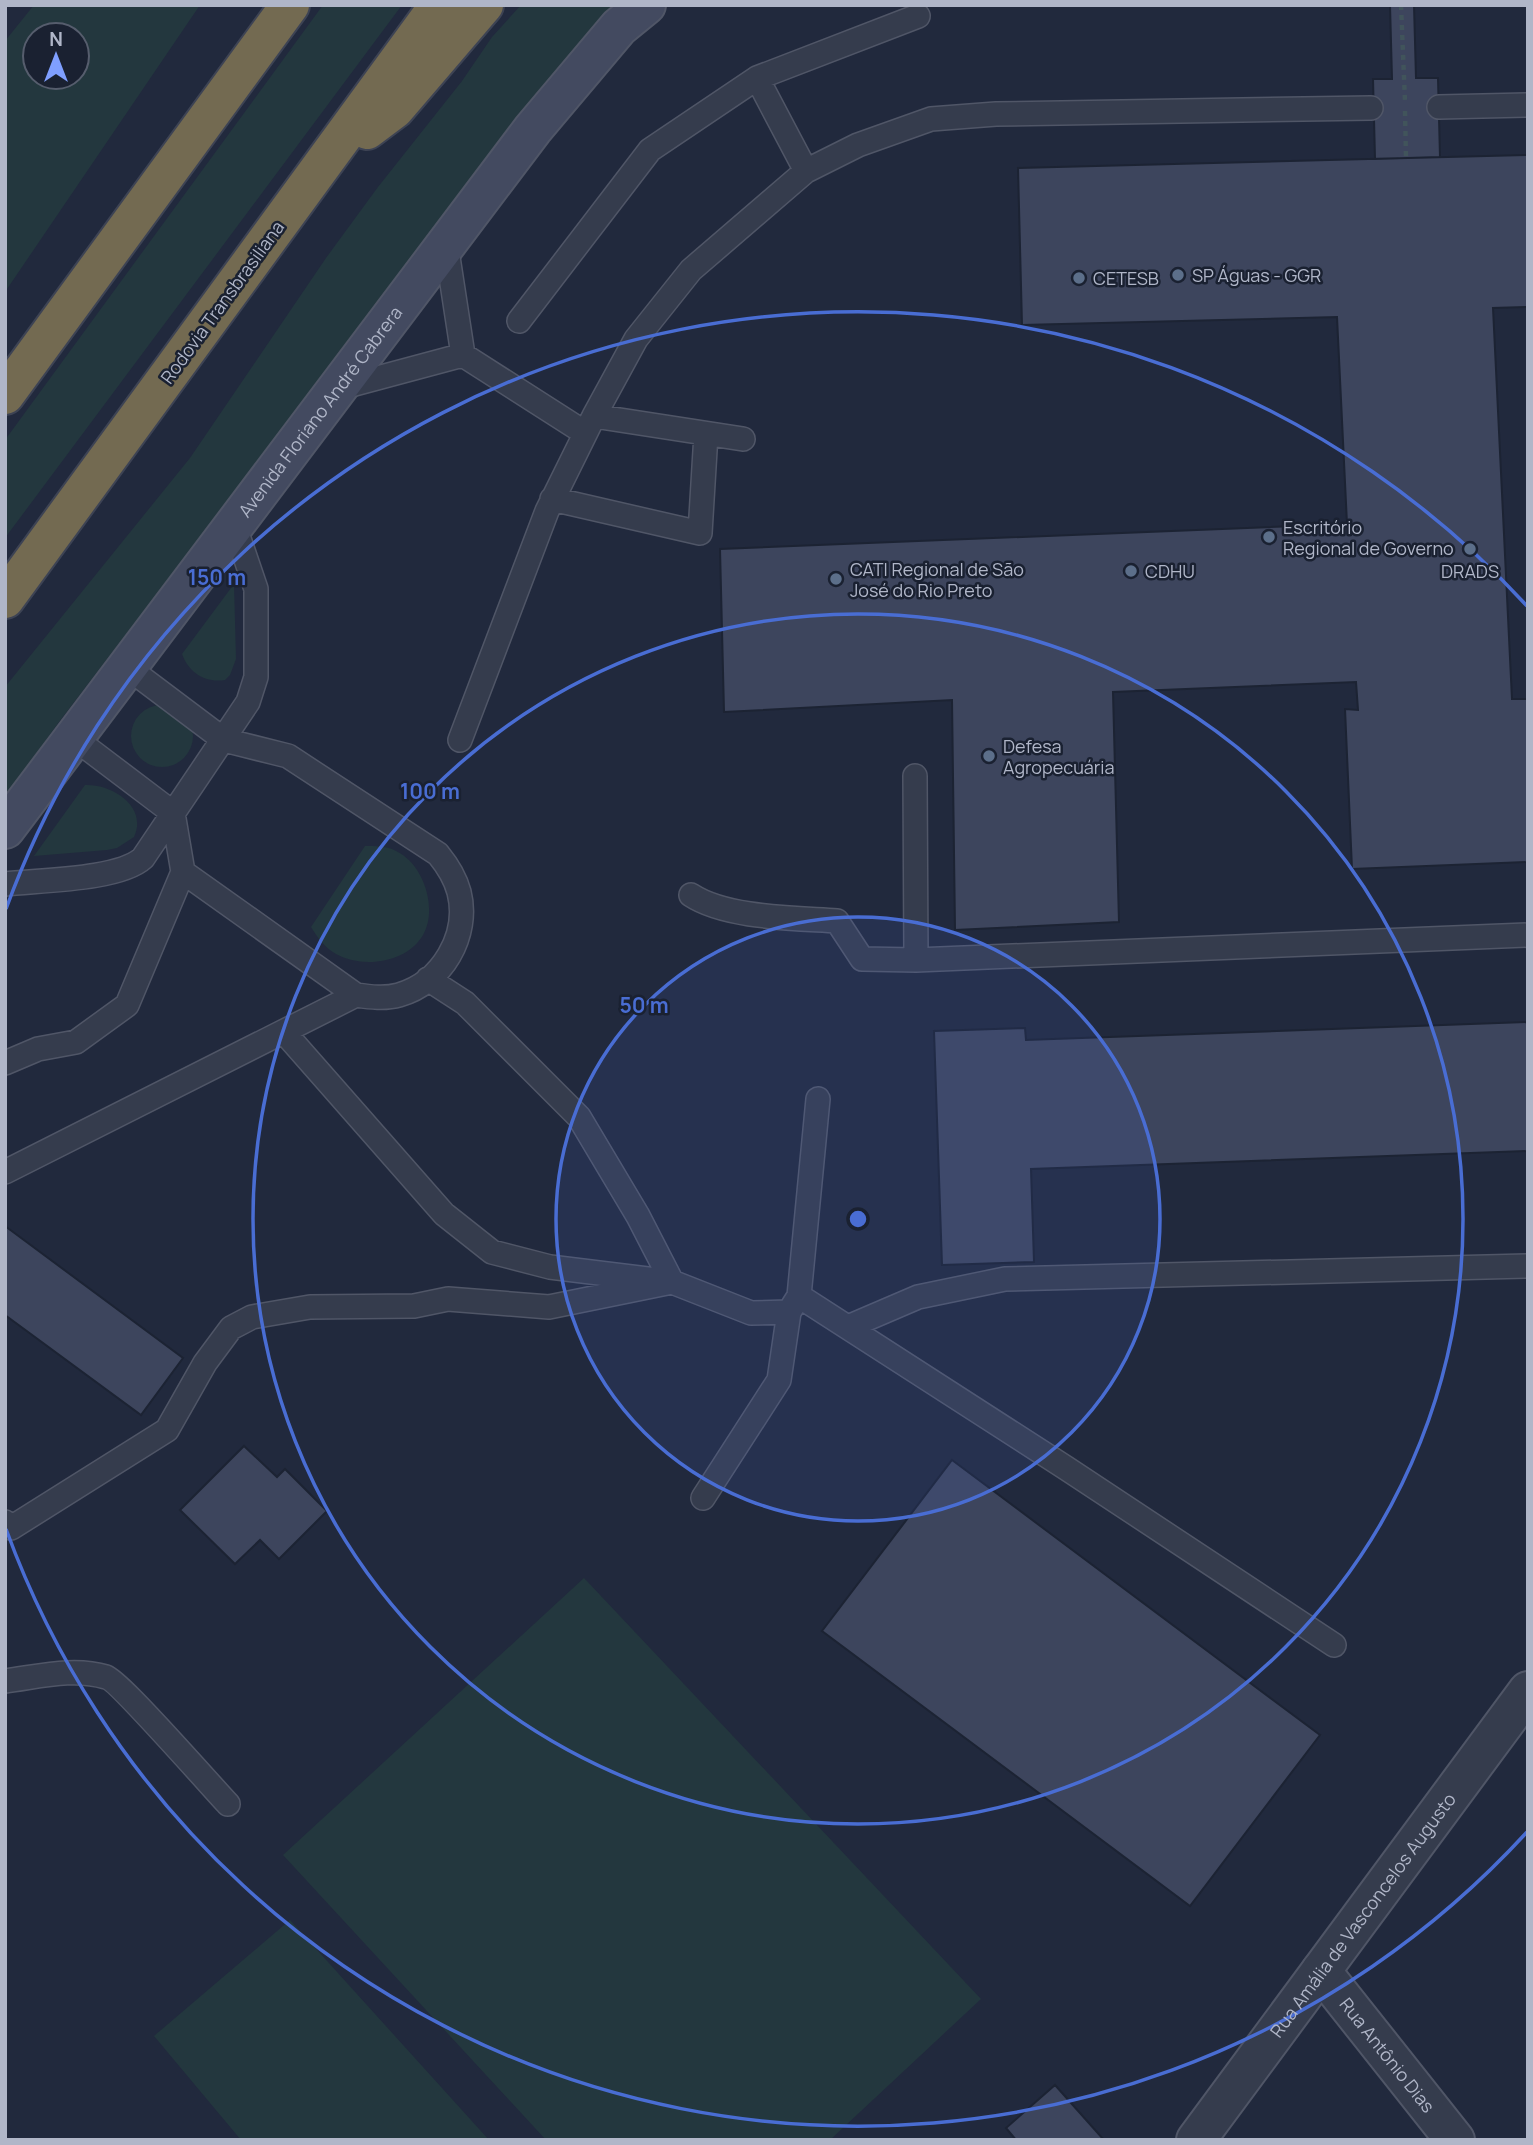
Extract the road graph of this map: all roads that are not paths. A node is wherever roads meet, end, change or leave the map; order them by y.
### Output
1 (266, 5) edge
2 (290, 5) edge
3 (439, 5) edge
4 (484, 5) edge
5 (646, 5) edge
6 (918, 16) dead end
7 (243, 68) junction
8 (757, 79) junction
9 (1528, 105) edge
10 (1439, 107) dead end
11 (1371, 108) dead end
12 (326, 160) junction
13 (806, 171) junction
14 (446, 244) junction
15 (519, 321) dead end
16 (463, 355) junction
17 (337, 388) junction
18 (5, 395) edge
19 (590, 425) junction
20 (706, 434) junction
21 (743, 439) dead end
22 (552, 499) junction
23 (234, 524) junction
24 (5, 599) edge
25 (127, 667) junction
26 (74, 738) junction
27 (224, 740) junction
28 (460, 740) dead end
29 (915, 776) dead end
30 (173, 813) junction
31 (5, 829) edge
32 (183, 872) junction
33 (5, 884) edge
34 (691, 895) dead end
35 (1528, 935) edge
36 (916, 960) junction
37 (428, 979) junction
38 (356, 995) junction
39 (284, 1032) junction
40 (5, 1063) edge
41 (818, 1099) dead end
42 (5, 1172) edge
43 (1528, 1266) edge
44 (672, 1282) junction
45 (794, 1304) junction
46 (848, 1327) junction
47 (702, 1498) dead end
48 (5, 1521) edge
49 (1334, 1645) dead end
50 (5, 1681) edge
51 (1528, 1691) edge
52 (228, 1804) dead end
53 (1321, 1971) junction
54 (1196, 2140) edge
55 (1455, 2140) edge

1 - 7 highway
2 - 7 highway
3 - 12 highway, Rodovia Transbrasiliana
4 - 12 highway
5 - 14 main road, Avenida Floriano André Cabrera
6 - 8 lane
7 - 18 highway
8 - 13 lane
8 - 15 lane
9 - 10 lane
11 - 13 lane
12 - 24 highway, Rodovia Transbrasiliana
13 - 19 lane
14 - 16 lane
14 - 17 main road, Avenida Floriano André Cabrera
16 - 17 lane
16 - 19 lane
17 - 23 main road, Avenida Floriano André Cabrera
19 - 20 lane
19 - 22 lane
20 - 21 lane
20 - 22 lane
22 - 28 lane
23 - 25 main road, Avenida Floriano André Cabrera
23 - 27 lane
25 - 26 main road, Avenida Floriano André Cabrera
25 - 27 lane
26 - 30 lane
26 - 31 main road, Avenida Floriano André Cabrera
27 - 30 lane
27 - 37 lane
29 - 36 lane
30 - 32 lane
30 - 33 lane
32 - 38 lane
32 - 40 lane
34 - 36 lane
35 - 36 lane
37 - 38 lane
37 - 44 lane
38 - 39 lane
39 - 42 lane
39 - 44 lane
41 - 45 lane
43 - 46 lane
44 - 45 lane
44 - 48 lane
45 - 46 lane
45 - 47 lane
46 - 49 lane
50 - 52 lane
51 - 53 street, Rua Amália de Vasconcelos Augusto
53 - 54 street, Rua Amália de Vasconcelos Augusto
53 - 55 street, Rua Antônio Dias

